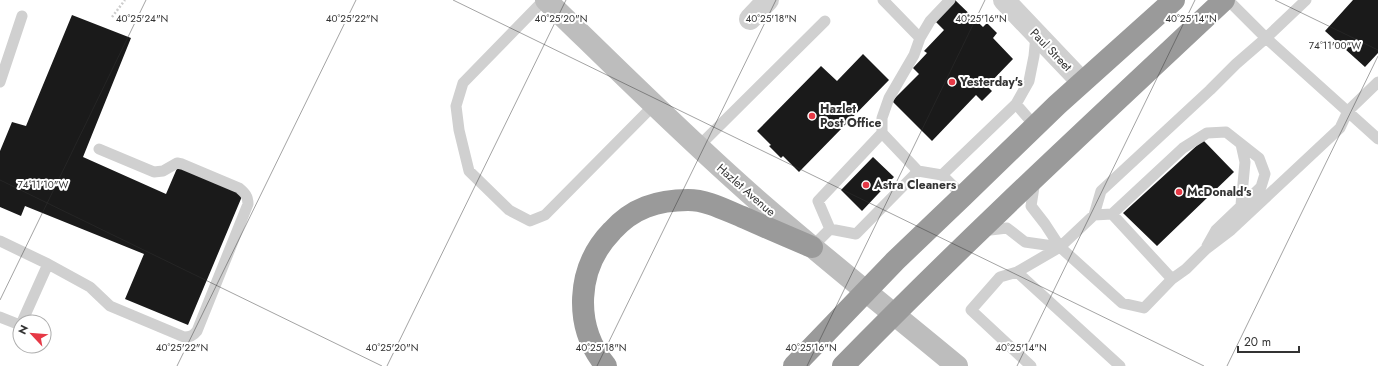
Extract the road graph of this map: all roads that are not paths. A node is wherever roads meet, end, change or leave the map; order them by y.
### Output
1 (545, 0) edge
2 (768, 0) edge
3 (883, 0) edge
4 (950, 0) edge
5 (1004, 0) edge
6 (1174, 0) edge
7 (1224, 0) edge
8 (1228, 0) edge
9 (1306, 0) edge
10 (22, 16) dead end
11 (750, 19) dead end
12 (825, 21) dead end
13 (1036, 34) junction
14 (920, 38) junction
15 (1266, 38) junction
16 (0, 82) edge
17 (1082, 82) junction
18 (1378, 82) edge
19 (1016, 104) junction
20 (654, 105) junction
21 (1348, 111) junction
22 (1035, 126) junction
23 (882, 133) junction
24 (1378, 139) edge
25 (1241, 144) junction
26 (698, 147) junction
27 (99, 149) dead end
28 (918, 172) junction
29 (942, 175) junction
30 (1036, 176) junction
31 (963, 196) junction
32 (1241, 205) junction
33 (1112, 214) junction
34 (1094, 215) junction
35 (830, 229) junction
36 (980, 231) junction
37 (0, 241) edge
38 (812, 247) junction
39 (1060, 247) junction
40 (1206, 248) junction
41 (48, 264) junction
42 (1017, 272) junction
43 (1172, 279) junction
44 (866, 291) junction
45 (26, 314) edge
46 (894, 314) junction
47 (0, 316) edge
48 (12, 321) edge
49 (793, 363) edge
50 (606, 366) edge
51 (843, 366) edge
52 (957, 366) edge
53 (1031, 366) edge
54 (1120, 366) edge

1 - 20 street, Hazlet Avenue
1 - 20 lane
2 - 11 street
3 - 14 lane
4 - 14 lane
5 - 13 street, Paul Street
6 - 17 highway
7 - 30 highway
8 - 15 lane
9 - 15 lane
10 - 16 lane
12 - 26 lane
13 - 17 street, Paul Street
13 - 19 lane
14 - 23 lane
15 - 21 lane
15 - 34 lane
17 - 22 highway
18 - 21 lane
19 - 22 lane
19 - 29 lane
20 - 26 street, Hazlet Avenue
21 - 24 lane
21 - 40 lane
22 - 31 highway
23 - 28 lane
23 - 35 lane
25 - 32 lane
25 - 32 lane
25 - 33 lane
26 - 38 street, Hazlet Avenue
27 - 41 lane
28 - 29 lane
28 - 35 lane
29 - 31 lane
30 - 36 highway
30 - 39 lane
31 - 44 highway
32 - 40 lane
33 - 34 lane
33 - 43 lane
34 - 39 lane
35 - 38 lane
36 - 39 lane
36 - 46 highway
37 - 41 lane
38 - 44 street, Hazlet Avenue
38 - 50 highway
39 - 42 lane
39 - 43 lane
40 - 43 lane
41 - 45 lane
42 - 53 lane
42 - 54 lane
44 - 46 street, Hazlet Avenue
44 - 49 highway
46 - 51 highway
46 - 52 street, Hazlet Avenue
47 - 48 lane

